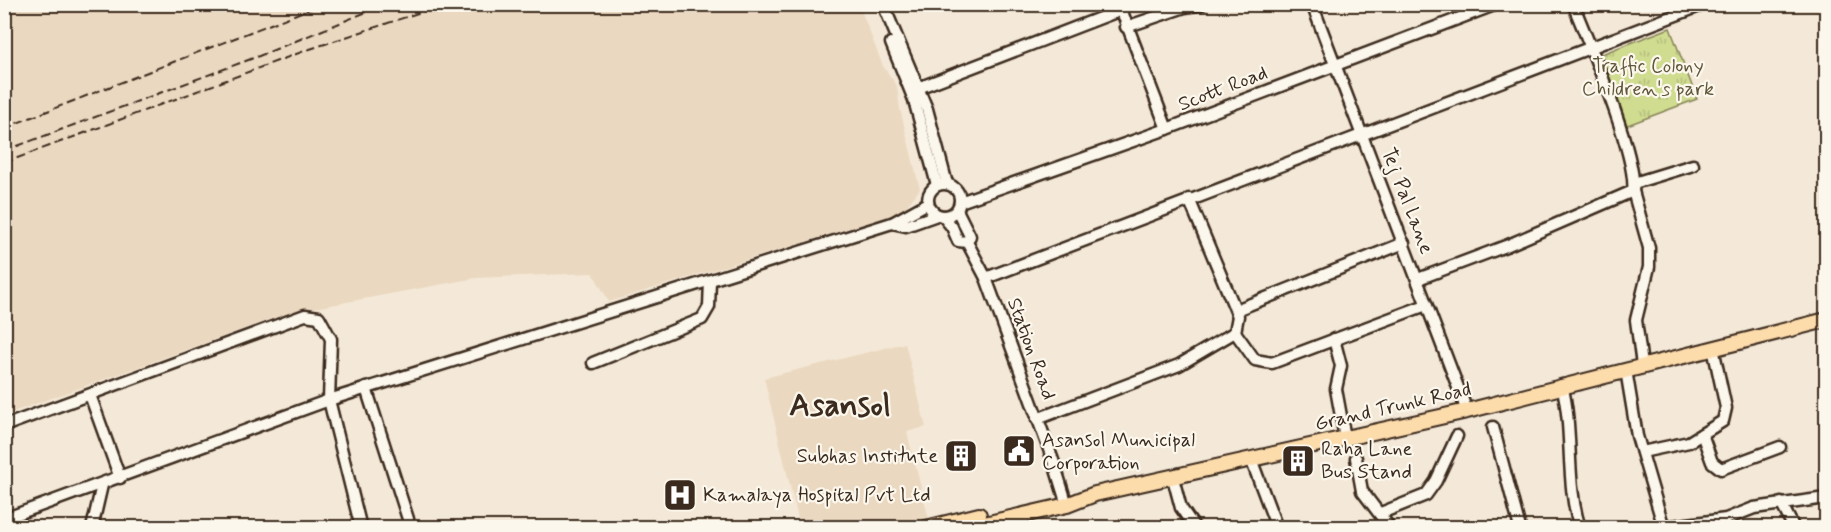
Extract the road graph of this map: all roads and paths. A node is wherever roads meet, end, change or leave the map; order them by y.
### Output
1 (877, 4) edge
2 (883, 4) edge
3 (1202, 4) edge
4 (1312, 4) edge
5 (1497, 4) edge
6 (1573, 4) edge
7 (1705, 4) edge
8 (1120, 7) edge
9 (1126, 27) junction
10 (1591, 50) junction
11 (1334, 65) junction
12 (918, 88) junction
13 (1167, 129) junction
14 (1361, 135) junction
15 (1693, 165) dead end
16 (942, 185) junction
17 (1633, 187) junction
18 (1189, 199) junction
19 (928, 203) junction
20 (959, 206) junction
21 (940, 216) junction
22 (892, 223) junction
23 (967, 242) junction
24 (1404, 243) junction
25 (986, 278) junction
26 (1418, 279) junction
27 (710, 281) junction
28 (1426, 305) junction
29 (1236, 310) junction
30 (1827, 320) edge
31 (1235, 332) junction
32 (1334, 339) junction
33 (1713, 348) junction
34 (593, 363) dead end
35 (1642, 366) junction
36 (1626, 370) junction
37 (1562, 385) junction
38 (366, 388) junction
39 (90, 395) junction
40 (329, 400) junction
41 (1467, 411) junction
42 (1037, 419) junction
43 (4, 426) edge
44 (1492, 427) dead end
45 (1702, 434) junction
46 (1457, 436) dead end
47 (1345, 438) junction
48 (1780, 447) dead end
49 (1642, 452) junction
50 (1356, 458) dead end
51 (1251, 459) junction
52 (120, 478) junction
53 (1173, 478) junction
54 (102, 485) junction
55 (1827, 498) edge
56 (1066, 500) junction
57 (1781, 503) junction
58 (1382, 513) junction
59 (4, 519) edge
60 (1022, 521) edge
61 (1731, 522) edge
62 (1664, 527) edge
63 (92, 528) edge
64 (361, 528) edge
65 (407, 528) edge
66 (926, 528) edge
67 (967, 528) edge
68 (1195, 528) edge
69 (1277, 528) edge
70 (1390, 528) edge
71 (1520, 528) edge
72 (1580, 528) edge
73 (1794, 528) edge

1 - 16 street
2 - 12 street
3 - 9 street
4 - 11 street, Tej Pal Lane
5 - 11 street, Scott Road
6 - 10 street
7 - 10 street
8 - 9 street
8 - 12 street
9 - 13 street
10 - 14 street
10 - 17 street
11 - 13 street, Scott Road
11 - 14 street, Tej Pal Lane
12 - 16 street
13 - 20 street, Scott Road
14 - 18 street
14 - 24 street, Tej Pal Lane
15 - 17 street
16 - 19 street
16 - 20 street
17 - 26 street
17 - 35 street
18 - 25 street
18 - 29 street
19 - 21 street
19 - 22 street
20 - 21 street
20 - 23 street, Station Road
21 - 22 street
21 - 23 street, Station Road
22 - 27 street
23 - 25 street, Station Road
24 - 26 street, Tej Pal Lane
24 - 29 street
25 - 42 street, Station Road
26 - 28 street, Tej Pal Lane
27 - 34 street
27 - 38 street
28 - 32 street
28 - 41 street, Tej Pal Lane
29 - 31 street
30 - 33 main road, Grand Trunk Road
31 - 32 street
31 - 42 street
32 - 47 street
33 - 35 main road, Grand Trunk Road
33 - 45 street
35 - 36 main road, Grand Trunk Road
36 - 37 main road, Grand Trunk Road
36 - 49 street
37 - 41 main road, Grand Trunk Road
37 - 72 street
38 - 40 street
38 - 65 street
39 - 40 street
39 - 43 street
39 - 52 street
40 - 52 street
40 - 64 street
41 - 47 main road, Grand Trunk Road
42 - 56 street, Station Road
44 - 71 street
45 - 48 street
45 - 49 street
46 - 58 street
47 - 51 main road, Grand Trunk Road
49 - 62 street
50 - 58 street
51 - 53 main road, Grand Trunk Road
51 - 69 street
52 - 54 street
53 - 56 main road, Grand Trunk Road
53 - 68 street
54 - 59 street
54 - 63 street
55 - 57 street
56 - 60 main road, Grand Trunk Road
56 - 66 main road
57 - 61 street
57 - 73 street
58 - 70 street
60 - 67 main road, Grand Trunk Road
61 - 62 street

